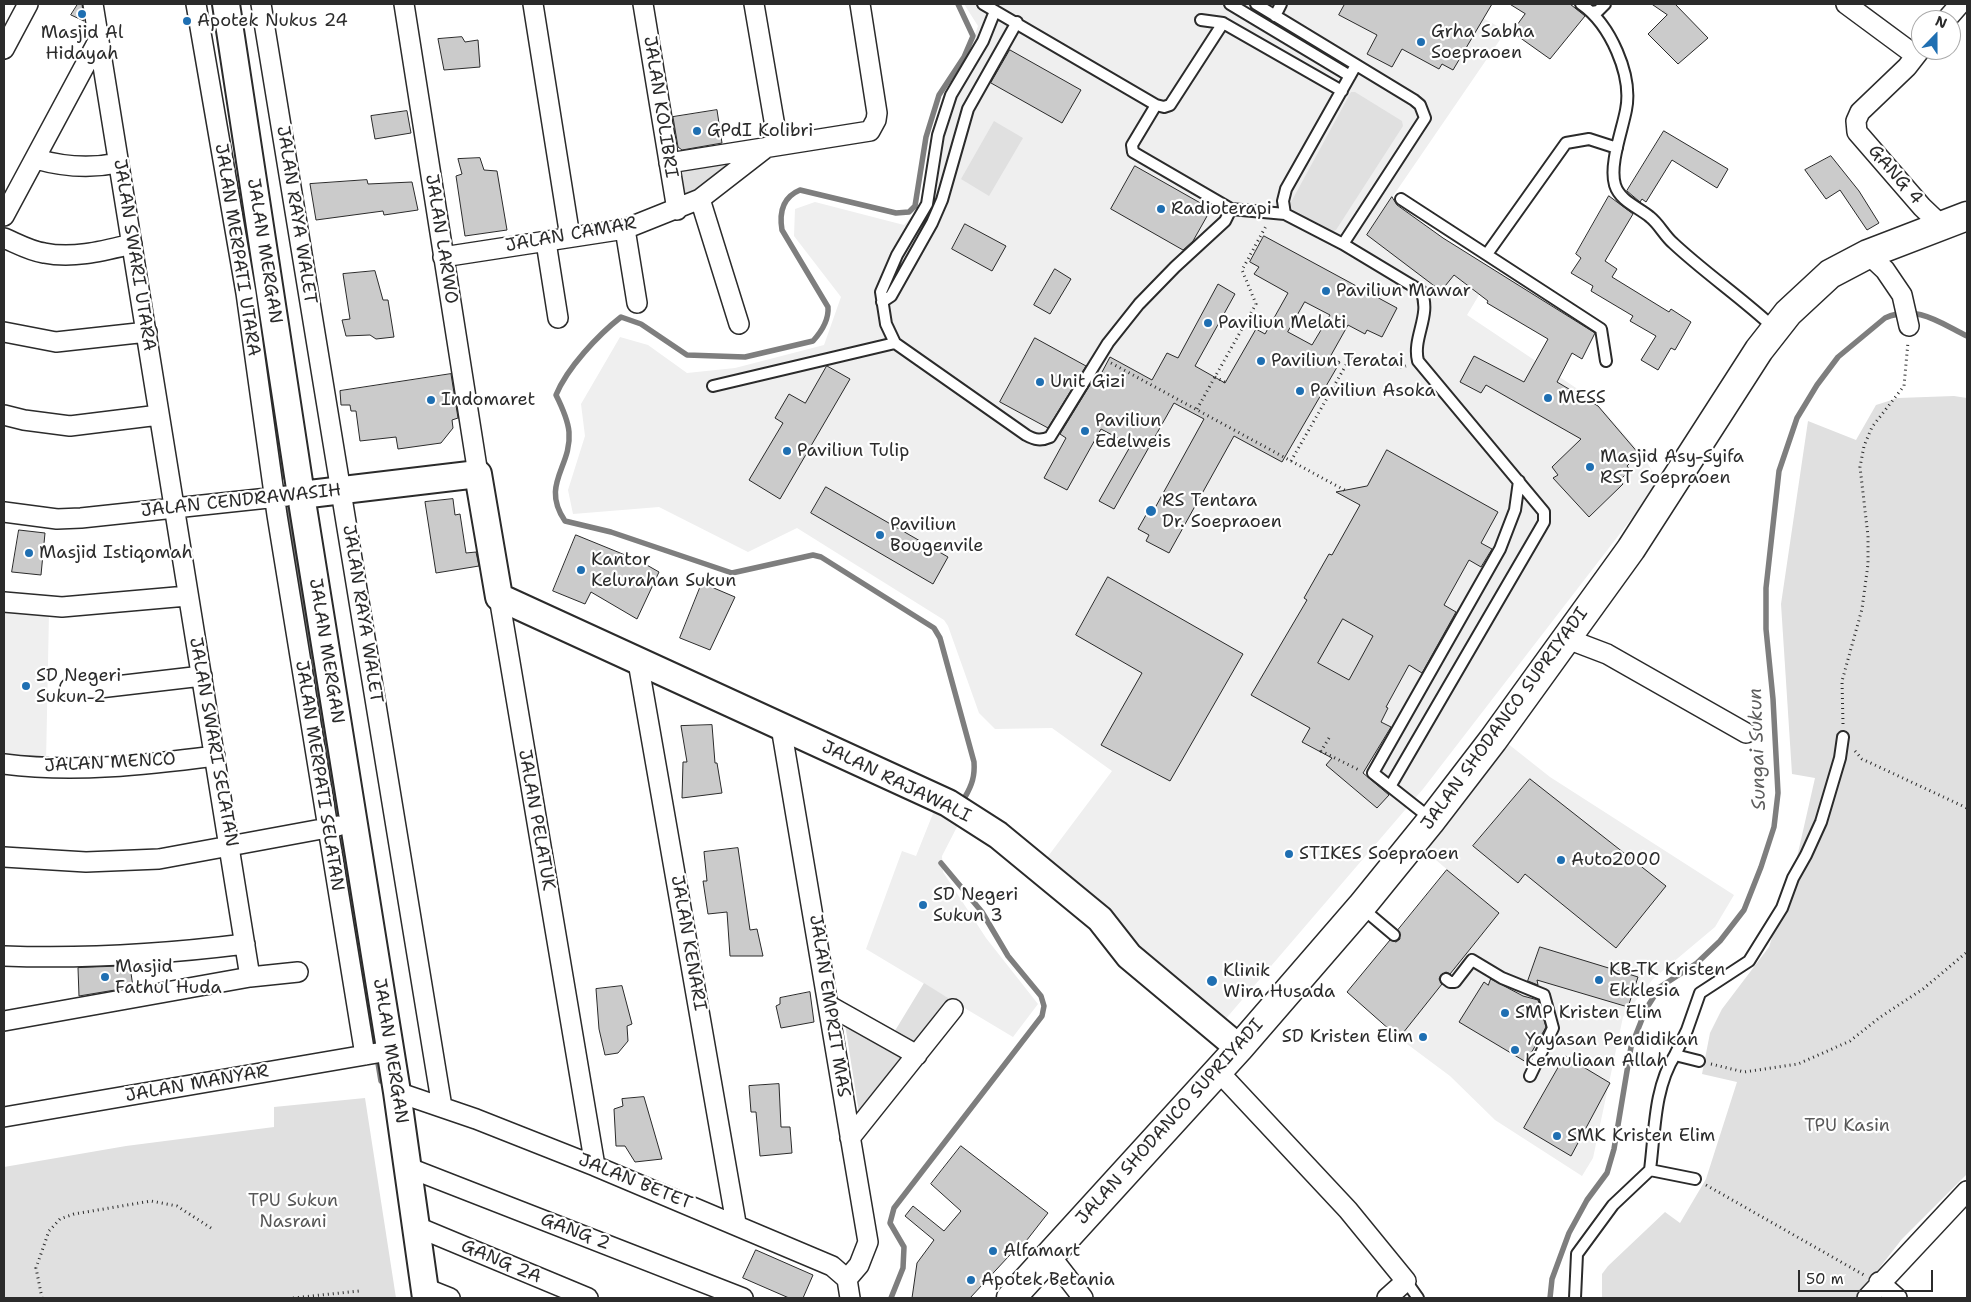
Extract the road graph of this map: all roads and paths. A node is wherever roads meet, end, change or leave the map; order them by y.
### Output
1 (28, 4) edge
2 (93, 4) edge
3 (196, 4) edge
4 (226, 4) edge
5 (260, 4) edge
6 (404, 4) edge
7 (533, 4) edge
8 (643, 4) edge
9 (754, 4) edge
10 (860, 4) edge
11 (984, 4) edge
12 (1230, 4) edge
13 (1256, 4) edge
14 (1281, 4) edge
15 (1581, 4) edge
16 (1606, 4) edge
17 (1846, 4) edge
18 (995, 11) junction
19 (1592, 12) junction
20 (1275, 16) junction
21 (1201, 20) dead end
22 (1017, 22) junction
23 (1223, 23) junction
24 (98, 41) junction
25 (1911, 47) edge
26 (4, 49) edge
27 (1912, 60) edge
28 (1356, 65) junction
29 (1350, 76) junction
30 (1342, 91) junction
31 (1156, 105) junction
32 (772, 145) junction
33 (1617, 148) junction
34 (36, 159) junction
35 (118, 163) junction
36 (669, 163) junction
37 (700, 199) junction
38 (1401, 199) dead end
39 (1231, 209) junction
40 (678, 210) junction
41 (1270, 212) junction
42 (1285, 214) junction
43 (4, 216) edge
44 (1967, 216) edge
45 (1942, 226) junction
46 (625, 229) junction
47 (570, 237) junction
48 (4, 238) edge
49 (546, 242) junction
50 (132, 244) junction
51 (1343, 244) junction
52 (1487, 254) junction
53 (1868, 254) junction
54 (443, 257) junction
55 (637, 302) dead end
56 (882, 302) junction
57 (558, 318) dead end
58 (739, 324) dead end
59 (1909, 326) joint
60 (1775, 329) junction
61 (4, 332) edge
62 (147, 332) junction
63 (895, 343) junction
64 (1100, 356) junction
65 (1418, 361) junction
66 (1606, 361) dead end
67 (1215, 377) junction
68 (1225, 382) dead end
69 (713, 386) dead end
70 (1197, 409) junction
71 (4, 415) edge
72 (159, 415) junction
73 (1291, 461) junction
74 (478, 474) junction
75 (1519, 482) junction
76 (341, 491) junction
77 (1348, 492) dead end
78 (288, 496) junction
79 (174, 507) junction
80 (4, 512) edge
81 (187, 596) junction
82 (499, 597) junction
83 (4, 602) edge
84 (1565, 638) junction
85 (638, 662) junction
86 (202, 676) junction
87 (70, 688) dead end
88 (781, 727) junction
89 (1746, 734) dead end
90 (1843, 737) junction
91 (215, 756) junction
92 (4, 764) edge
93 (1391, 785) junction
94 (1967, 808) edge
95 (1432, 819) junction
96 (354, 823) junction
97 (327, 827) junction
98 (231, 846) junction
99 (4, 857) edge
100 (1361, 907) junction
101 (1394, 935) dead end
102 (245, 944) junction
103 (1967, 952) edge
104 (4, 956) edge
105 (298, 972) dead end
106 (250, 976) junction
107 (1446, 979) dead end
108 (828, 1005) junction
109 (954, 1009) dead end
110 (4, 1021) edge
111 (1239, 1048) junction
112 (378, 1053) junction
113 (917, 1055) junction
114 (1675, 1055) junction
115 (1698, 1060) joint
116 (1218, 1071) junction
117 (1530, 1076) dead end
118 (397, 1092) junction
119 (442, 1107) junction
120 (4, 1117) edge
121 (850, 1138) junction
122 (595, 1166) junction
123 (407, 1167) junction
124 (1650, 1170) junction
125 (1695, 1179) joint
126 (1967, 1191) edge
127 (736, 1224) junction
128 (415, 1226) junction
129 (214, 1230) dead end
130 (1050, 1254) junction
131 (847, 1279) junction
132 (1406, 1282) junction
133 (1879, 1282) junction
134 (359, 1291) dead end
135 (425, 1293) edge
136 (42, 1298) edge
137 (293, 1298) edge
138 (450, 1298) edge
139 (588, 1298) edge
140 (742, 1298) edge
141 (850, 1298) edge
142 (1011, 1298) edge
143 (1084, 1298) edge
144 (1387, 1298) edge
145 (1418, 1298) edge
146 (1575, 1298) edge
147 (1867, 1298) edge
148 (1898, 1298) edge

1 - 26 street
2 - 24 street, JALAN SWARI UTARA
3 - 78 street, JALAN MERPATI UTARA
4 - 78 street, JALAN MERGAN
5 - 76 street, JALAN RAYA WALET
6 - 54 street, JALAN LARWO
7 - 47 street
8 - 36 street, JALAN KOLIBRI
9 - 32 street
10 - 32 street
11 - 18 lane
12 - 29 lane
13 - 20 lane
14 - 20 lane
15 - 19 lane
16 - 19 lane
17 - 25 street
18 - 22 lane
18 - 56 lane
19 - 33 lane
20 - 28 lane
21 - 23 lane
22 - 31 lane
22 - 56 lane
23 - 30 lane
23 - 31 lane
24 - 34 street
24 - 35 street, JALAN SWARI UTARA
27 - 45 street, GANG 4
28 - 29 lane
28 - 51 lane
29 - 30 lane
30 - 42 lane
31 - 39 lane
32 - 36 street
32 - 37 street, JALAN CAMAR
33 - 52 lane
33 - 60 lane
34 - 35 street
34 - 43 street
35 - 50 street, JALAN SWARI UTARA
36 - 40 street, JALAN KOLIBRI
37 - 40 street, JALAN CAMAR
37 - 58 street
38 - 52 lane
39 - 41 lane
39 - 64 lane
40 - 46 street, JALAN CAMAR
41 - 42 lane
41 - 67 path
42 - 51 lane
44 - 45 main road, JALAN SHODANCO SUPRIYADI
45 - 53 main road, JALAN SHODANCO SUPRIYADI
46 - 47 street, JALAN CAMAR
46 - 55 street
47 - 49 street, JALAN CAMAR
48 - 50 street
49 - 54 street, JALAN CAMAR
49 - 57 street
50 - 62 street, JALAN SWARI UTARA
51 - 65 lane
52 - 66 lane
53 - 59 street
53 - 60 main road, JALAN SHODANCO SUPRIYADI
54 - 74 street, JALAN LARWO
56 - 63 lane
59 - 90 path
60 - 84 main road, JALAN SHODANCO SUPRIYADI
61 - 62 street
62 - 72 street, JALAN SWARI UTARA
63 - 64 lane
63 - 69 lane
64 - 70 path
65 - 73 path
65 - 75 lane
67 - 68 path
67 - 70 path
70 - 73 path
71 - 72 street
72 - 79 street, JALAN SWARI UTARA
73 - 77 path
74 - 76 street, JALAN CENDRAWASIH
74 - 82 street, JALAN PELATUK
75 - 93 lane
75 - 93 lane
76 - 78 street, JALAN CENDRAWASIH
76 - 119 street, JALAN RAYA WALET
78 - 79 street, JALAN CENDRAWASIH
78 - 96 street, JALAN MERGAN
78 - 97 street, JALAN MERPATI SELATAN
79 - 80 street, JALAN CENDRAWASIH
79 - 81 street, JALAN SWARI SELATAN
81 - 83 street
81 - 86 street, JALAN SWARI SELATAN
82 - 85 street, JALAN RAJAWALI
82 - 122 street, JALAN PELATUK
84 - 89 street
84 - 95 main road, JALAN SHODANCO SUPRIYADI
85 - 88 street, JALAN RAJAWALI
85 - 127 street, JALAN KENARI
86 - 87 street
86 - 91 street, JALAN SWARI SELATAN
88 - 108 street, JALAN EMPRIT MAS
88 - 111 street, JALAN RAJAWALI
90 - 94 path
90 - 114 lane
91 - 92 street, JALAN MENCO
91 - 98 street, JALAN SWARI SELATAN
93 - 95 lane
95 - 100 main road, JALAN SHODANCO SUPRIYADI
96 - 97 street
96 - 112 street, JALAN MERGAN
97 - 98 street
97 - 112 street, JALAN MERPATI SELATAN
98 - 99 street
98 - 102 street, JALAN SWARI SELATAN
100 - 101 lane
100 - 111 main road, JALAN SHODANCO SUPRIYADI
102 - 104 street
102 - 106 street, JALAN SWARI SELATAN
103 - 115 path
105 - 106 street
106 - 110 street
107 - 117 lane
108 - 113 street
108 - 121 street, JALAN EMPRIT MAS
109 - 113 street
111 - 116 main road, JALAN SHODANCO SUPRIYADI
112 - 118 street, JALAN MERGAN
112 - 120 street, JALAN MANYAR
113 - 121 street
114 - 115 lane
114 - 124 lane
116 - 130 main road, JALAN SHODANCO SUPRIYADI
116 - 132 street
118 - 119 street, JALAN BETET
118 - 123 street, JALAN MERGAN
119 - 122 street, JALAN BETET
121 - 131 street, JALAN EMPRIT MAS
122 - 127 street, JALAN BETET
123 - 128 street, JALAN MERGAN
123 - 140 street, GANG 2
124 - 125 lane
124 - 146 lane
125 - 133 path
126 - 133 street
127 - 131 street, JALAN BETET
128 - 135 street, JALAN MERGAN
128 - 139 street, GANG 2A
129 - 136 path
130 - 142 main road, JALAN SHODANCO SUPRIYADI
130 - 143 street
131 - 141 street
132 - 144 street
132 - 145 lane
133 - 147 street
133 - 148 street
134 - 137 path
135 - 138 street

